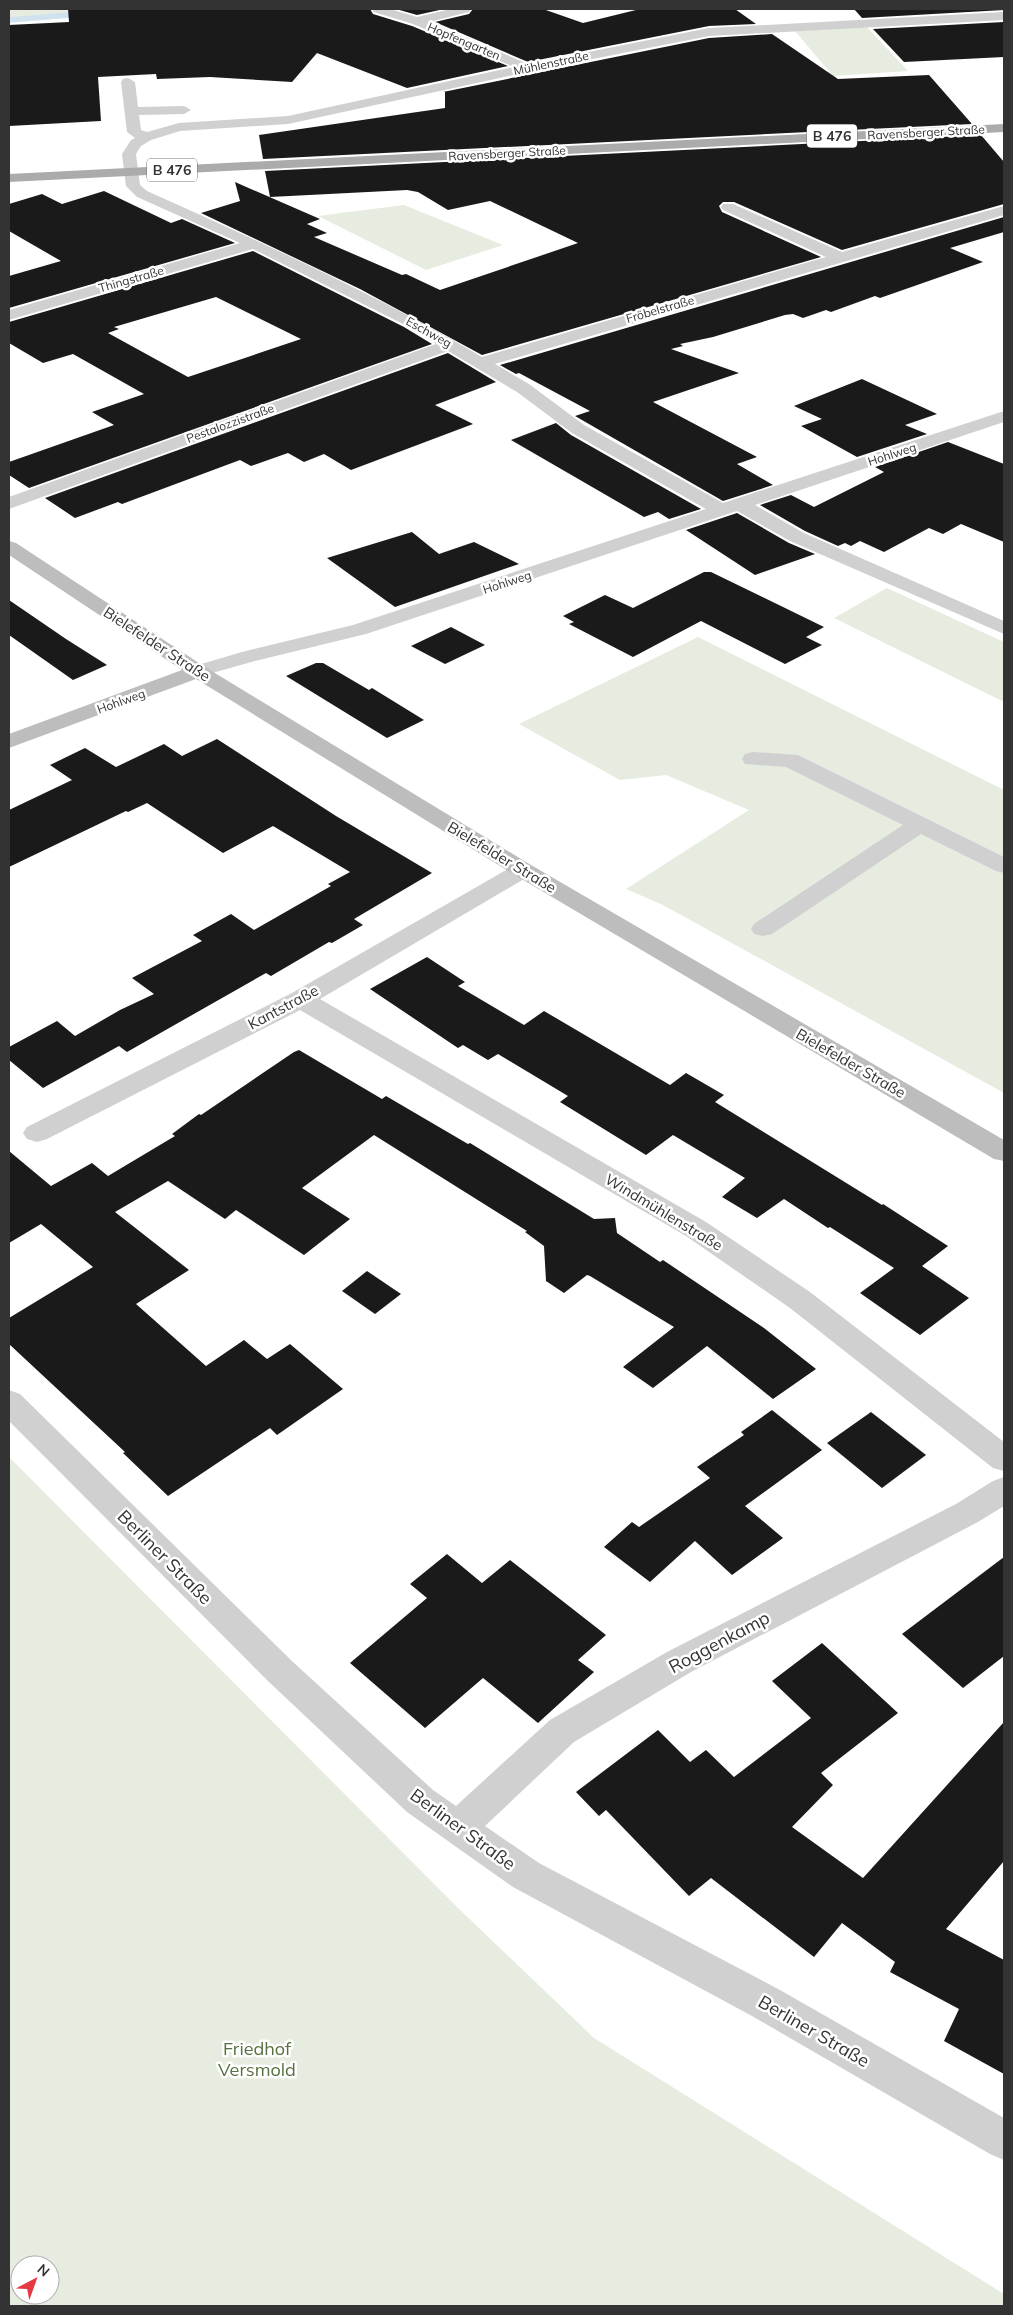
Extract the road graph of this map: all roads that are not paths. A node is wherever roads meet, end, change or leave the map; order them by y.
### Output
1 (378, 9) edge
2 (464, 9) edge
3 (1004, 16) edge
4 (417, 21) junction
5 (528, 68) junction
6 (128, 82) dead end
7 (184, 110) dead end
8 (132, 111) junction
9 (1004, 128) edge
10 (146, 137) junction
11 (131, 173) junction
12 (9, 178) edge
13 (728, 207) dead end
14 (1004, 210) edge
15 (254, 244) junction
16 (839, 257) junction
17 (9, 314) edge
18 (451, 344) junction
19 (480, 362) junction
20 (1004, 416) edge
21 (978, 426) junction
22 (1004, 435) edge
23 (9, 503) edge
24 (730, 507) junction
25 (9, 547) edge
26 (1004, 628) edge
27 (198, 671) junction
28 (9, 741) edge
29 (753, 759) dead end
30 (918, 825) junction
31 (1004, 866) edge
32 (523, 870) junction
33 (764, 929) dead end
34 (301, 999) junction
35 (36, 1133) dead end
36 (1004, 1152) edge
37 (9, 1402) edge
38 (1004, 1459) edge
39 (1004, 1490) edge
40 (457, 1828) junction
41 (1004, 2140) edge

1 - 4 street
2 - 4 street, Hopfengarten
3 - 5 street, Mühlenstraße
4 - 5 street, Hopfengarten
5 - 10 street, Mühlenstraße
6 - 8 street
7 - 8 street
8 - 10 street
9 - 11 main road, Ravensberger Straße / B 476
10 - 11 street
11 - 12 main road, Ravensberger Straße / B 476
11 - 15 street, Eschweg
13 - 16 street
14 - 16 street, Fröbelstraße
15 - 17 street, Thingstraße
15 - 18 street, Eschweg
16 - 19 street, Fröbelstraße
18 - 19 street, Eschweg
18 - 23 street, Pestalozzistraße
19 - 24 street, Eschweg
20 - 21 street, Hohlweg
21 - 22 street
21 - 24 street, Hohlweg
24 - 26 street, Eschweg
24 - 27 street, Hohlweg
25 - 27 main road, Bielefelder Straße
27 - 28 main road, Hohlweg
27 - 32 main road, Bielefelder Straße
29 - 30 street
30 - 31 street
30 - 33 street
32 - 34 street, Kantstraße
32 - 36 main road, Bielefelder Straße
34 - 35 street, Kantstraße
34 - 38 street, Windmühlenstraße
37 - 40 street, Berliner Straße
39 - 40 street, Roggenkamp
40 - 41 street, Berliner Straße

